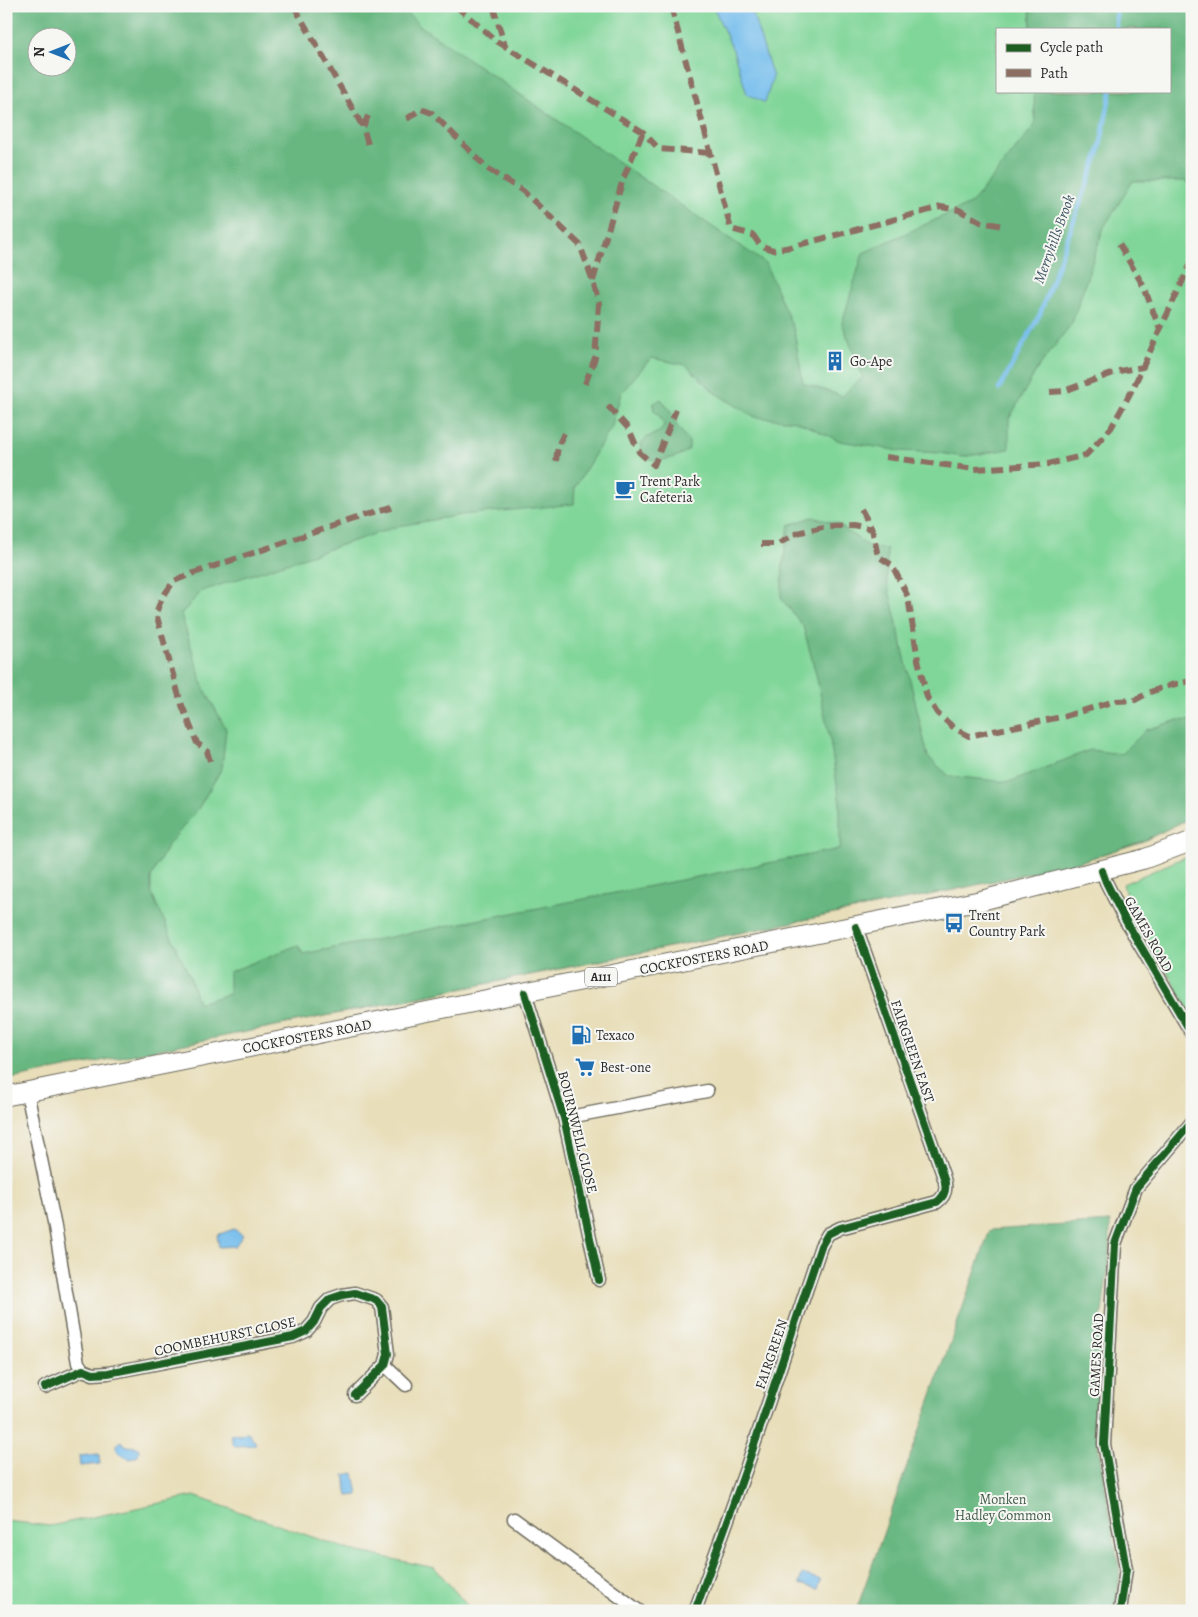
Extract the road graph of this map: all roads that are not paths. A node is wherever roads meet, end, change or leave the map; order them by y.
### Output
1 (1192, 840) edge
2 (1102, 871) junction
3 (856, 926) junction
4 (525, 993) junction
5 (1192, 1034) edge
6 (707, 1091) dead end
7 (27, 1092) junction
8 (6, 1096) edge
9 (564, 1118) junction
10 (1192, 1122) edge
11 (946, 1184) joint
12 (599, 1280) dead end
13 (385, 1365) junction
14 (83, 1370) junction
15 (406, 1385) dead end
16 (45, 1387) dead end
17 (356, 1395) dead end
18 (514, 1520) dead end
19 (639, 1611) edge
20 (695, 1611) edge
21 (1120, 1611) edge

1 - 2 main road, COCKFOSTERS ROAD / A111
2 - 3 main road, COCKFOSTERS ROAD / A111
2 - 5 street, GAMES ROAD
3 - 4 main road, COCKFOSTERS ROAD / A111
3 - 11 street, FAIRGREEN EAST
4 - 7 main road, COCKFOSTERS ROAD / A111
4 - 9 street, BOURNWELL CLOSE
6 - 9 street
7 - 8 main road, COCKFOSTERS ROAD / A111
7 - 14 street
9 - 12 street, BOURNWELL CLOSE
10 - 21 street, GAMES ROAD
11 - 20 street, FAIRGREEN
13 - 14 street, COOMBEHURST CLOSE
13 - 15 street
13 - 17 street
14 - 16 street
18 - 19 street

